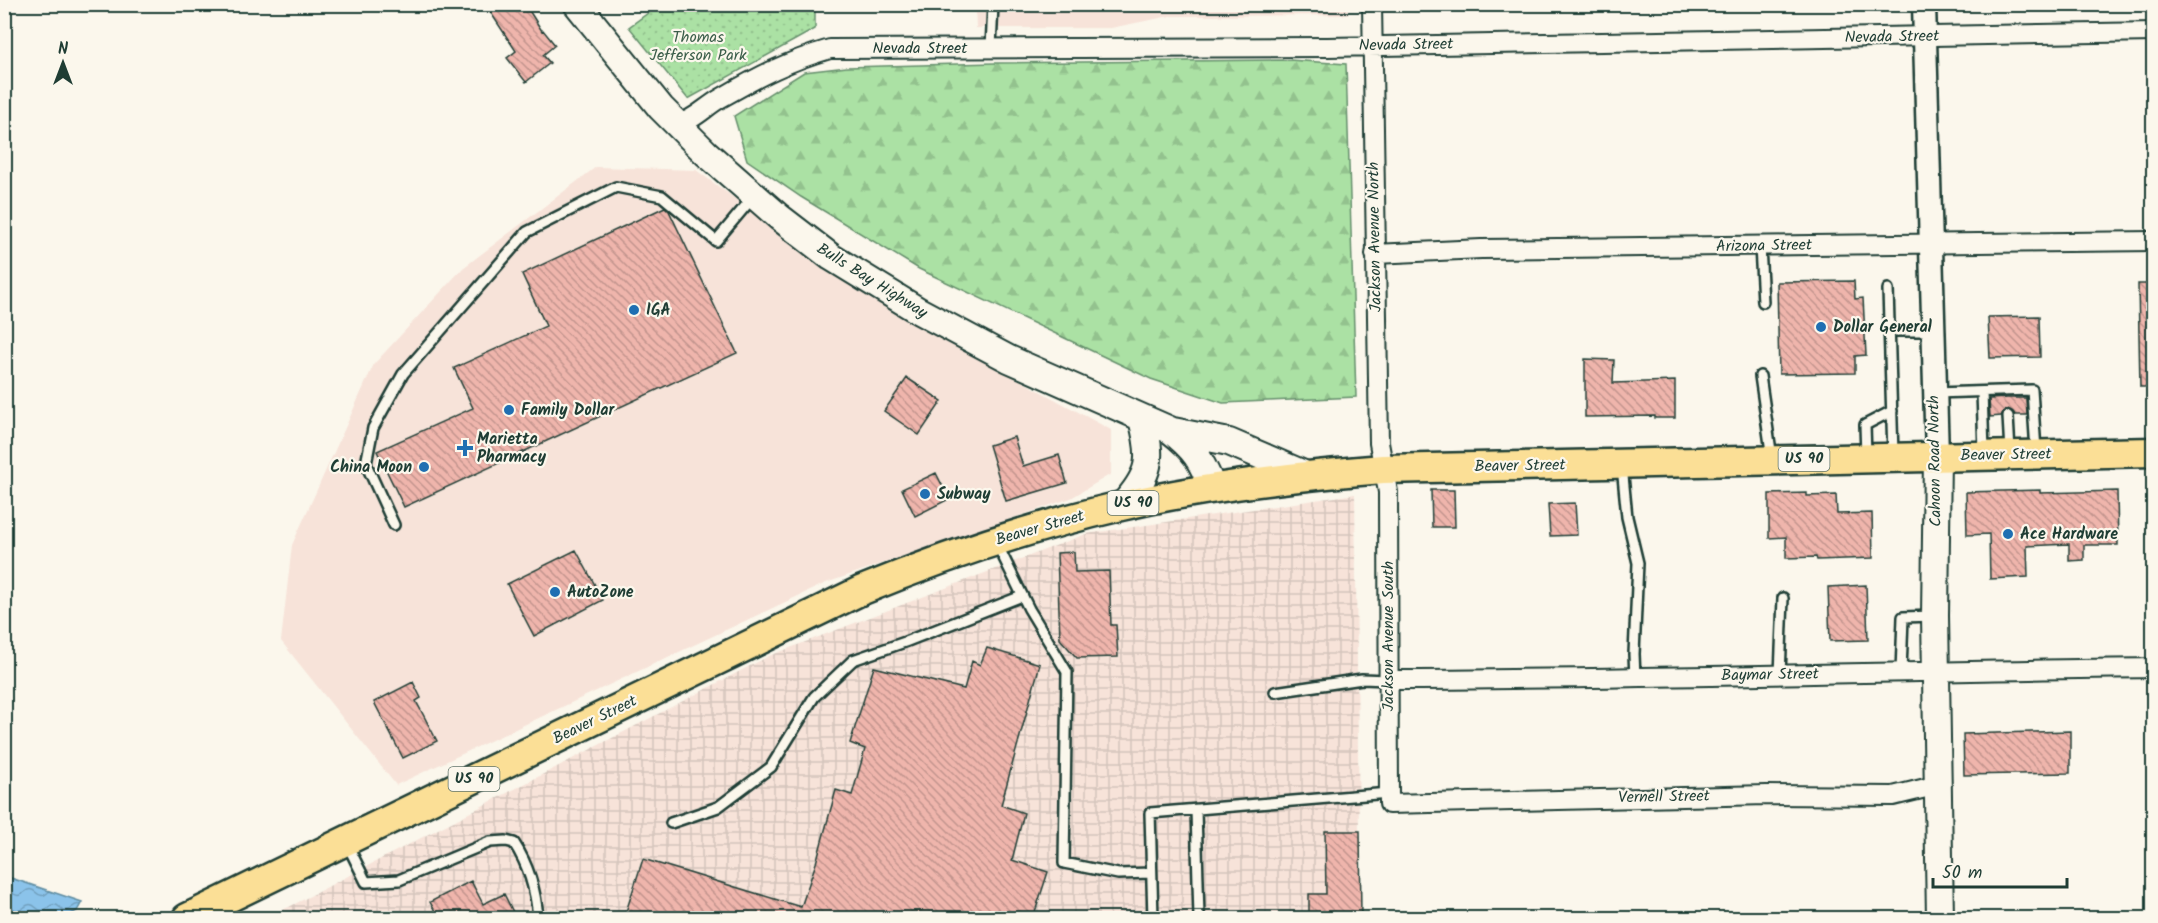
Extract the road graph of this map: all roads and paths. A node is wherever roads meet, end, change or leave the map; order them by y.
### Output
1 (577, 4) edge
2 (993, 4) edge
3 (1372, 4) edge
4 (1924, 4) edge
5 (2154, 32) edge
6 (1925, 36) junction
7 (1372, 45) junction
8 (991, 48) junction
9 (678, 124) junction
10 (754, 195) junction
11 (2154, 241) edge
12 (1930, 244) junction
13 (1760, 246) junction
14 (1374, 254) junction
15 (1888, 289) dead end
16 (1763, 302) dead end
17 (1890, 331) junction
18 (1932, 331) junction
19 (1760, 376) dead end
20 (1982, 392) junction
21 (1934, 393) junction
22 (1892, 411) junction
23 (2008, 416) dead end
24 (1142, 419) junction
25 (1170, 430) junction
26 (2154, 452) edge
27 (2010, 455) junction
28 (1937, 456) junction
29 (1880, 457) junction
30 (1772, 460) junction
31 (1622, 463) junction
32 (1383, 469) junction
33 (1306, 476) junction
34 (1213, 488) junction
35 (1123, 505) junction
36 (394, 525) dead end
37 (995, 540) junction
38 (1022, 596) junction
39 (1783, 598) dead end
40 (1935, 616) junction
41 (2154, 668) edge
42 (1937, 671) junction
43 (1900, 672) junction
44 (1779, 675) junction
45 (1635, 678) junction
46 (1387, 680) junction
47 (1275, 692) dead end
48 (1938, 785) junction
49 (1389, 798) junction
50 (1196, 810) junction
51 (671, 823) dead end
52 (346, 842) junction
53 (1151, 873) junction
54 (188, 918) edge
55 (538, 918) edge
56 (1153, 918) edge
57 (1199, 918) edge
58 (1940, 918) edge

1 - 9 main road, Bulls Bay Highway
2 - 8 lane
3 - 7 street, Jackson Avenue North
4 - 6 street, Cahoon Road North
5 - 6 street, Nevada Street
6 - 7 street, Nevada Street
6 - 12 street, Cahoon Road North
7 - 8 street, Nevada Street
7 - 14 street, Jackson Avenue North
8 - 9 street, Nevada Street
9 - 10 main road, Bulls Bay Highway
10 - 24 main road, Bulls Bay Highway
10 - 36 lane
11 - 12 street, Arizona Street
12 - 13 street, Arizona Street
12 - 18 street, Cahoon Road North
13 - 14 street, Arizona Street
13 - 16 lane
14 - 32 street, Jackson Avenue North
15 - 17 lane
17 - 18 lane
17 - 22 lane
18 - 21 street, Cahoon Road North
19 - 30 lane
20 - 21 lane
20 - 27 lane
20 - 27 lane
21 - 28 street, Cahoon Road North
22 - 29 lane
22 - 29 lane
23 - 27 lane
24 - 25 main road, Bulls Bay Highway
24 - 35 main road
25 - 33 main road
25 - 34 main road, Bulls Bay Highway
26 - 27 main road, Beaver Street / US 90
27 - 28 main road, Beaver Street / US 90
28 - 29 main road, Beaver Street / US 90
28 - 40 main road, Cahoon Road North
29 - 30 main road, Beaver Street / US 90
30 - 31 main road, Beaver Street / US 90
31 - 32 main road, Beaver Street / US 90
31 - 45 lane
32 - 33 main road, Beaver Street / US 90
32 - 46 street, Jackson Avenue South
33 - 34 main road, Beaver Street / US 90
34 - 35 main road, Beaver Street / US 90
35 - 37 main road, Beaver Street / US 90
37 - 38 lane
37 - 52 main road, Beaver Street / US 90
38 - 51 lane
38 - 53 lane
39 - 44 lane
40 - 42 main road, Cahoon Road North
40 - 43 lane
41 - 42 street, Baymar Street
42 - 43 street, Baymar Street
42 - 48 main road, Cahoon Road North
43 - 44 street, Baymar Street
44 - 45 street, Baymar Street
45 - 46 street, Baymar Street
46 - 47 lane
46 - 49 street, Jackson Avenue South
48 - 49 street, Vernell Street
48 - 58 main road, Cahoon Road North
49 - 50 lane
50 - 53 lane
50 - 57 lane
52 - 54 main road, Beaver Street / US 90
52 - 55 lane
53 - 56 lane

